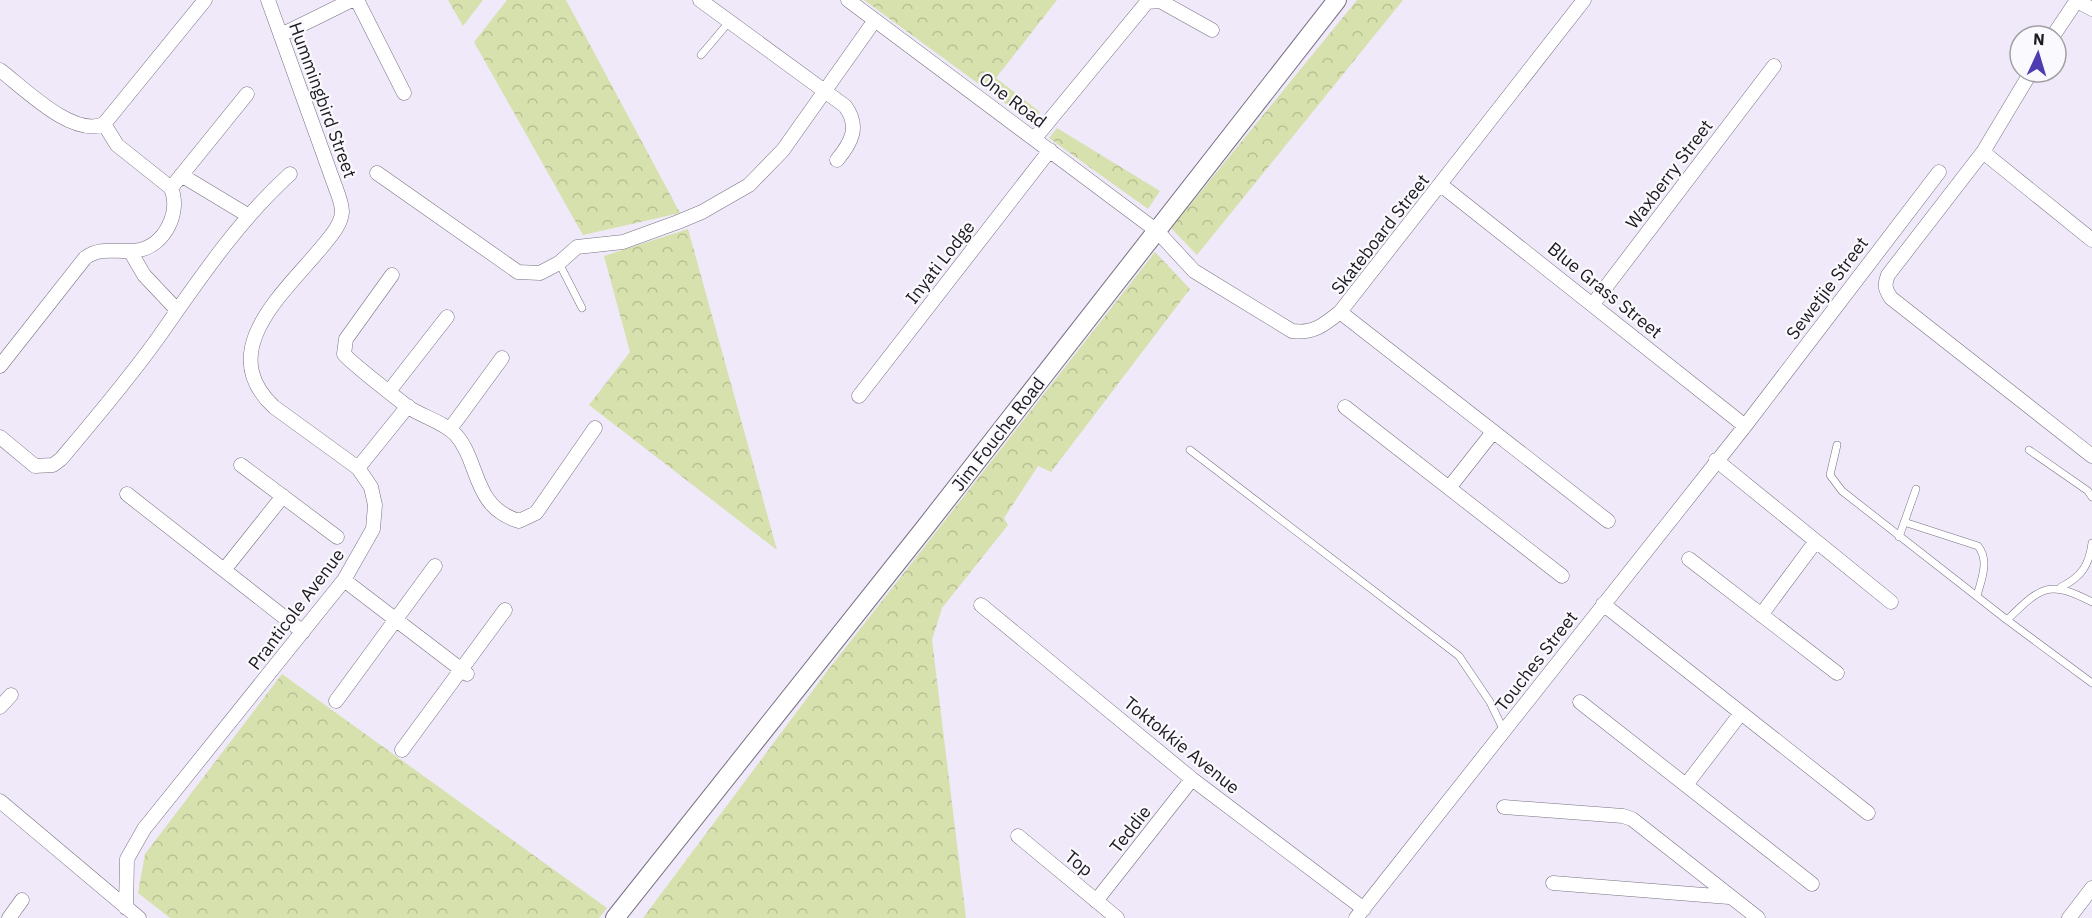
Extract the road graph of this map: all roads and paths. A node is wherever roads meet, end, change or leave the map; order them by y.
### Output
1 (205, 0) edge
2 (268, 0) edge
3 (352, 0) edge
4 (357, 0) edge
5 (700, 0) edge
6 (848, 0) edge
7 (1337, 0) edge
8 (1584, 0) edge
9 (2092, 9) edge
10 (875, 20) junction
11 (729, 21) junction
12 (2061, 24) edge
13 (1212, 30) dead end
14 (280, 34) junction
15 (701, 55) dead end
16 (1774, 66) dead end
17 (0, 70) edge
18 (2024, 84) edge
19 (825, 92) junction
20 (404, 93) dead end
21 (247, 94) dead end
22 (104, 124) junction
23 (1035, 138) junction
24 (1050, 150) junction
25 (1983, 152) junction
26 (837, 160) dead end
27 (1939, 172) dead end
28 (378, 173) dead end
29 (290, 174) dead end
30 (181, 175) junction
31 (1442, 185) junction
32 (171, 188) junction
33 (342, 213) joint
34 (249, 216) junction
35 (1157, 231) junction
36 (2092, 240) edge
37 (130, 251) junction
38 (559, 263) junction
39 (392, 275) dead end
40 (1593, 304) junction
41 (582, 308) dead end
42 (177, 310) junction
43 (1340, 312) junction
44 (447, 317) dead end
45 (502, 358) dead end
46 (0, 366) edge
47 (390, 390) junction
48 (859, 396) dead end
49 (408, 406) junction
50 (1345, 407) dead end
51 (1744, 426) junction
52 (595, 428) dead end
53 (450, 429) junction
54 (1493, 432) junction
55 (0, 437) edge
56 (1838, 445) dead end
57 (1190, 450) dead end
58 (2029, 450) dead end
59 (2092, 456) edge
60 (1716, 460) junction
61 (241, 465) dead end
62 (358, 468) junction
63 (1449, 488) junction
64 (1916, 489) dead end
65 (128, 494) dead end
66 (282, 496) junction
67 (2092, 497) edge
68 (1608, 520) dead end
69 (1904, 522) junction
70 (337, 537) dead end
71 (1899, 537) junction
72 (1816, 541) junction
73 (2092, 543) edge
74 (1689, 559) dead end
75 (435, 566) dead end
76 (224, 570) junction
77 (1562, 576) dead end
78 (344, 580) junction
79 (2061, 587) junction
80 (1977, 596) junction
81 (1891, 602) dead end
82 (2092, 602) edge
83 (1603, 604) junction
84 (981, 605) dead end
85 (505, 610) dead end
86 (1761, 615) junction
87 (395, 620) junction
88 (2007, 620) junction
89 (303, 633) junction
90 (465, 672) junction
91 (1837, 673) dead end
92 (2092, 683) edge
93 (11, 695) dead end
94 (336, 702) dead end
95 (1580, 702) dead end
96 (0, 706) edge
97 (1741, 713) junction
98 (1504, 731) junction
99 (402, 750) dead end
100 (1192, 779) junction
101 (1686, 785) junction
102 (0, 801) edge
103 (1504, 807) dead end
104 (1868, 813) dead end
105 (1018, 836) dead end
106 (657, 866) junction
107 (1553, 883) dead end
108 (1812, 884) dead end
109 (2092, 888) edge
110 (1729, 897) junction
111 (22, 900) dead end
112 (1096, 901) junction
113 (126, 908) junction
114 (1359, 915) edge
115 (1113, 917) edge
116 (9, 918) edge
117 (139, 918) edge
118 (615, 918) edge
119 (621, 918) edge
120 (1758, 918) edge
121 (2068, 918) edge

1 - 22 street
2 - 14 street, Hummingbird Street
3 - 14 street
4 - 20 street
5 - 11 street
6 - 10 street, One Road
7 - 35 street, Jim Fouche Road
8 - 31 street, Skateboard Street
9 - 12 street
10 - 19 street
10 - 23 street, One Road
11 - 15 lane
11 - 19 street
13 - 23 street
14 - 33 street, Hummingbird Street
16 - 40 street, Waxberry Street
17 - 22 street
18 - 25 street
19 - 26 street
19 - 38 street
21 - 30 street
22 - 32 street
23 - 24 street, One Road
24 - 35 street, One Road
24 - 48 street, Inyati Lodge
25 - 36 street
25 - 59 street
27 - 51 street, Sewetjie Street
28 - 38 street
29 - 34 street
30 - 32 street
30 - 34 street
31 - 40 street, Blue Grass Street
31 - 43 street, Skateboard Street
32 - 37 street
33 - 62 street, Pranticole Avenue
34 - 42 street
35 - 43 street, Skateboard Street
35 - 106 street, Jim Fouche Road
37 - 42 street
37 - 46 street
38 - 41 lane
39 - 47 street
40 - 51 street, Blue Grass Street
42 - 55 street
43 - 54 street
44 - 47 street
45 - 53 street
47 - 49 street
49 - 53 street
49 - 62 street
50 - 63 street
51 - 60 street, Touches Street
52 - 53 street
54 - 63 street
54 - 68 street
56 - 71 lane
57 - 98 lane
58 - 67 lane
60 - 72 street
60 - 83 street, Touches Street
61 - 66 street
62 - 78 street, Pranticole Avenue
63 - 77 street
64 - 69 lane
65 - 76 street
66 - 70 street
66 - 76 street
69 - 71 lane
69 - 80 lane
71 - 80 lane
72 - 81 street
72 - 86 street
73 - 79 lane
74 - 86 street
75 - 87 street
76 - 89 street
78 - 87 street
78 - 89 street, Pranticole Avenue
79 - 82 lane
79 - 88 lane
80 - 88 lane
83 - 97 street
83 - 98 street, Touches Street
84 - 100 street, Toktokkie Avenue
85 - 90 street
86 - 91 street
87 - 90 street
87 - 94 street
88 - 92 lane
89 - 113 street, Pranticole Avenue
90 - 99 street
93 - 96 street
95 - 101 street
97 - 101 street
97 - 104 street
98 - 114 street, Touches Street
100 - 112 street, Teddie
100 - 114 street, Toktokkie Avenue
101 - 108 street
102 - 113 street
103 - 110 street
105 - 112 street, Top
106 - 118 street, Jim Fouche Road
106 - 119 street, Jim Fouche Road
107 - 110 street
109 - 121 street
110 - 120 street
111 - 116 street
112 - 115 street, Top
113 - 117 street

